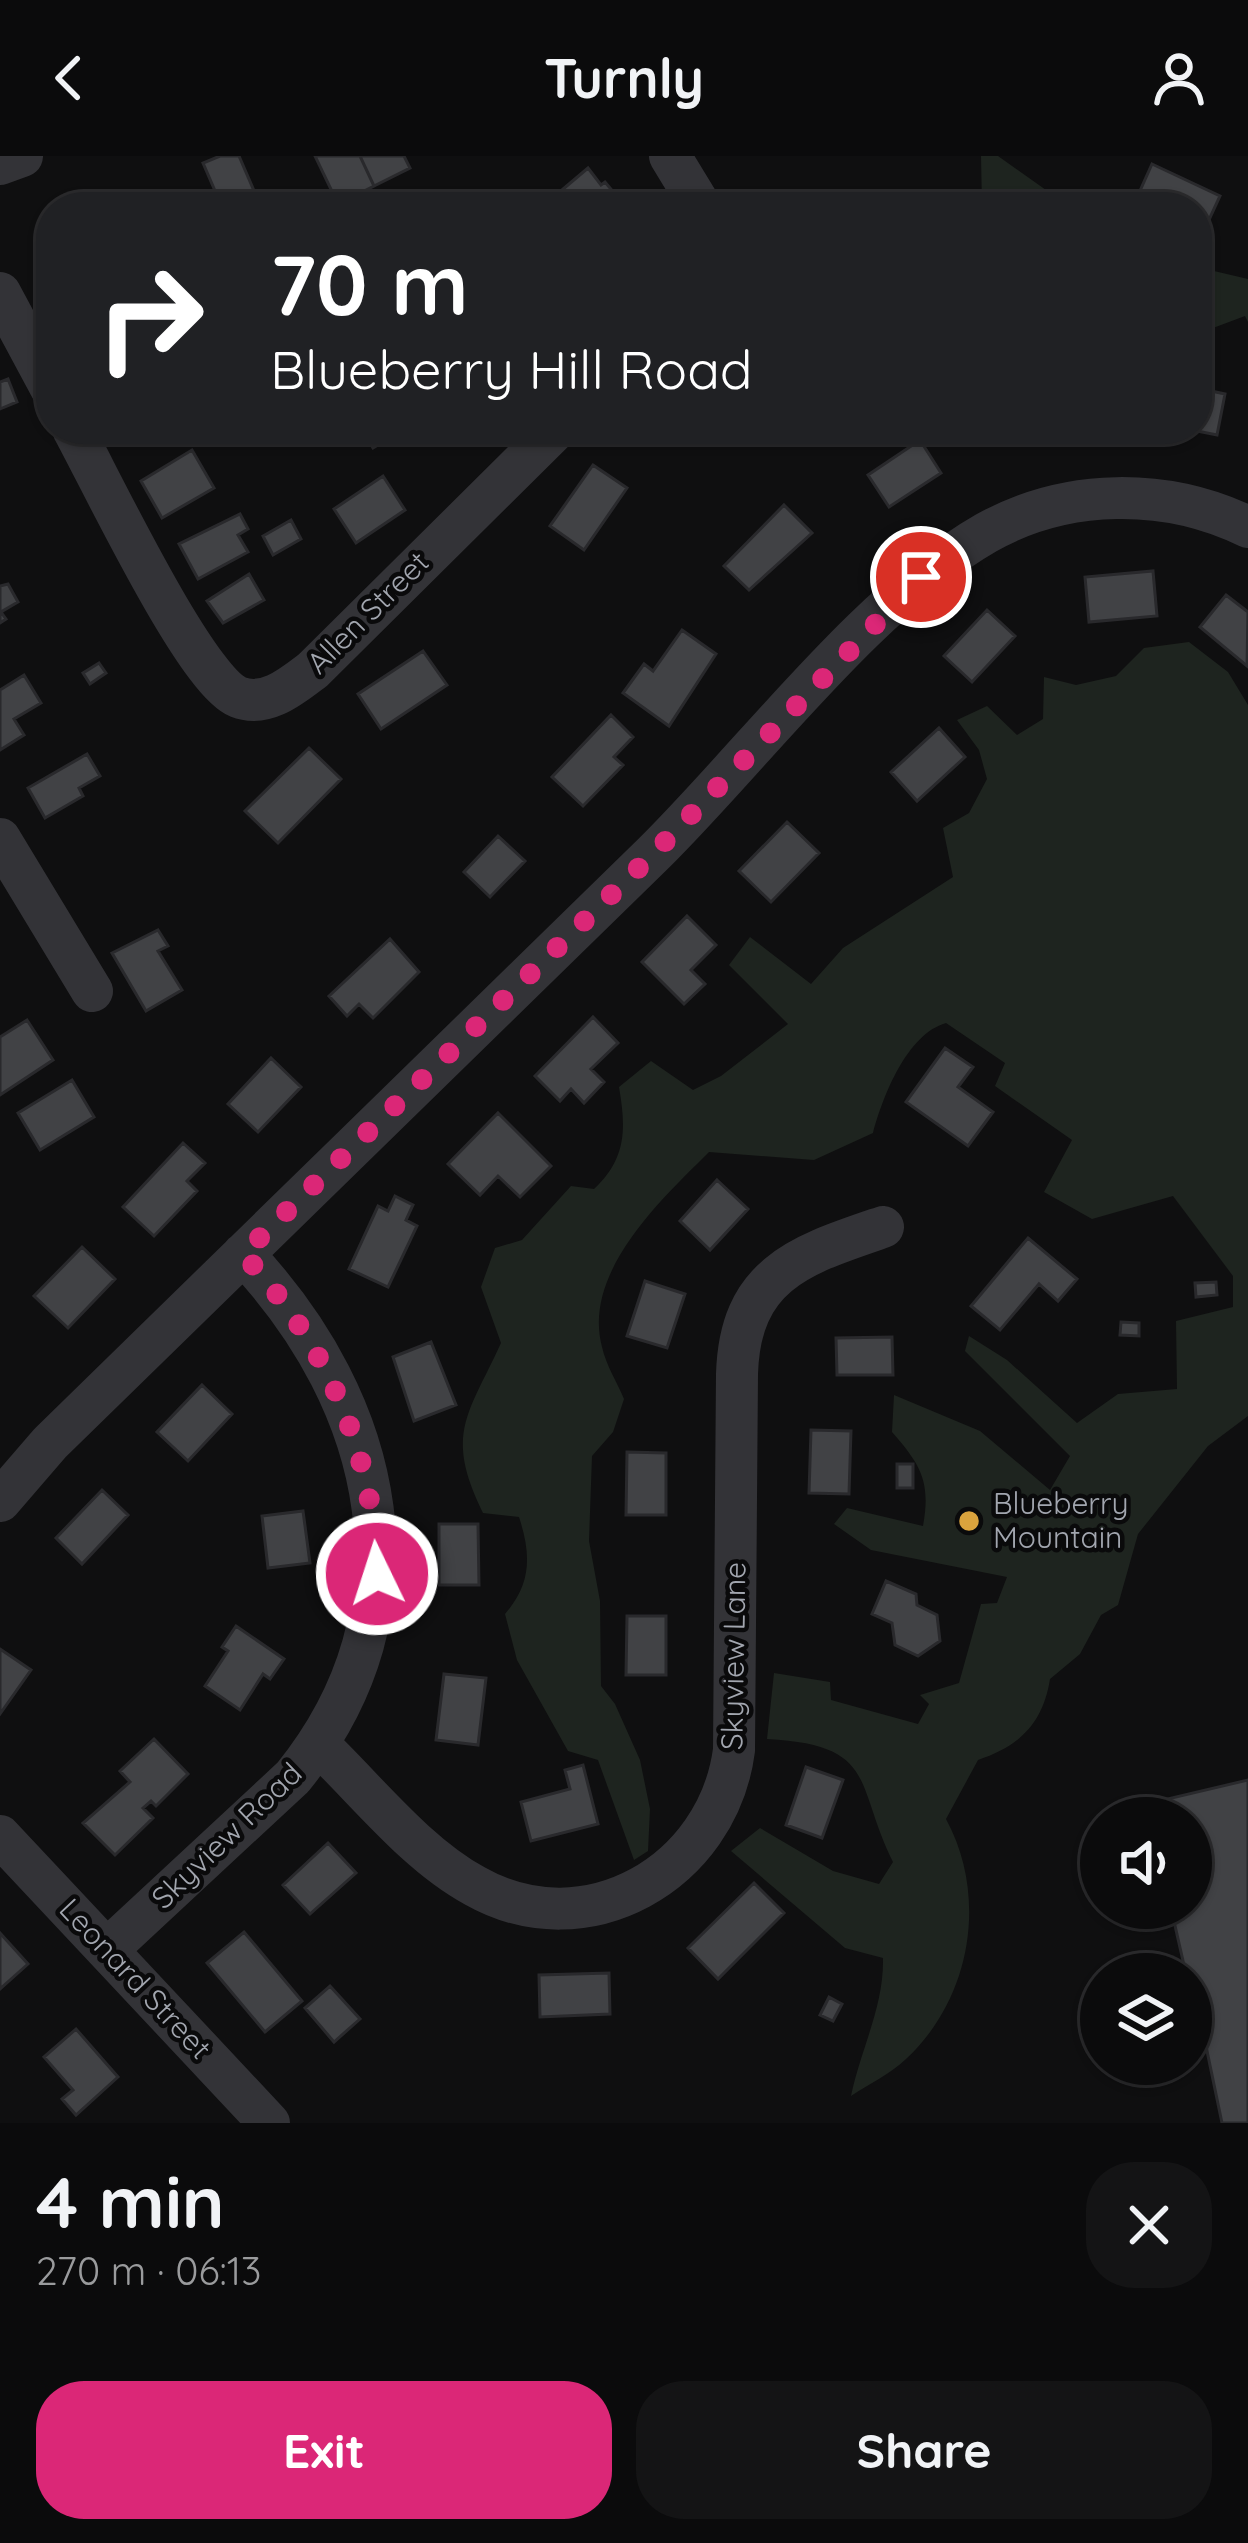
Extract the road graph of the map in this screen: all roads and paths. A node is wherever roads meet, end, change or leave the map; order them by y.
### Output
1 (22, 156) edge
2 (670, 156) edge
3 (0, 164) edge
4 (692, 192) edge
5 (0, 292) edge
6 (36, 360) edge
7 (81, 444) edge
8 (541, 444) edge
9 (1248, 527) edge
10 (0, 839) edge
11 (92, 991) dead end
12 (883, 1227) dead end
13 (243, 1254) junction
14 (0, 1502) edge
15 (319, 1745) junction
16 (0, 1836) edge
17 (109, 1948) junction
18 (269, 2123) edge

1 - 3 street
2 - 4 street
5 - 6 street
7 - 8 street, Allen Street
9 - 13 street
10 - 11 street
12 - 15 street, Skyview Lane
13 - 14 street
13 - 15 street, Skyview Road
15 - 17 street, Skyview Road
16 - 17 street, Leonard Street
17 - 18 street, Leonard Street

